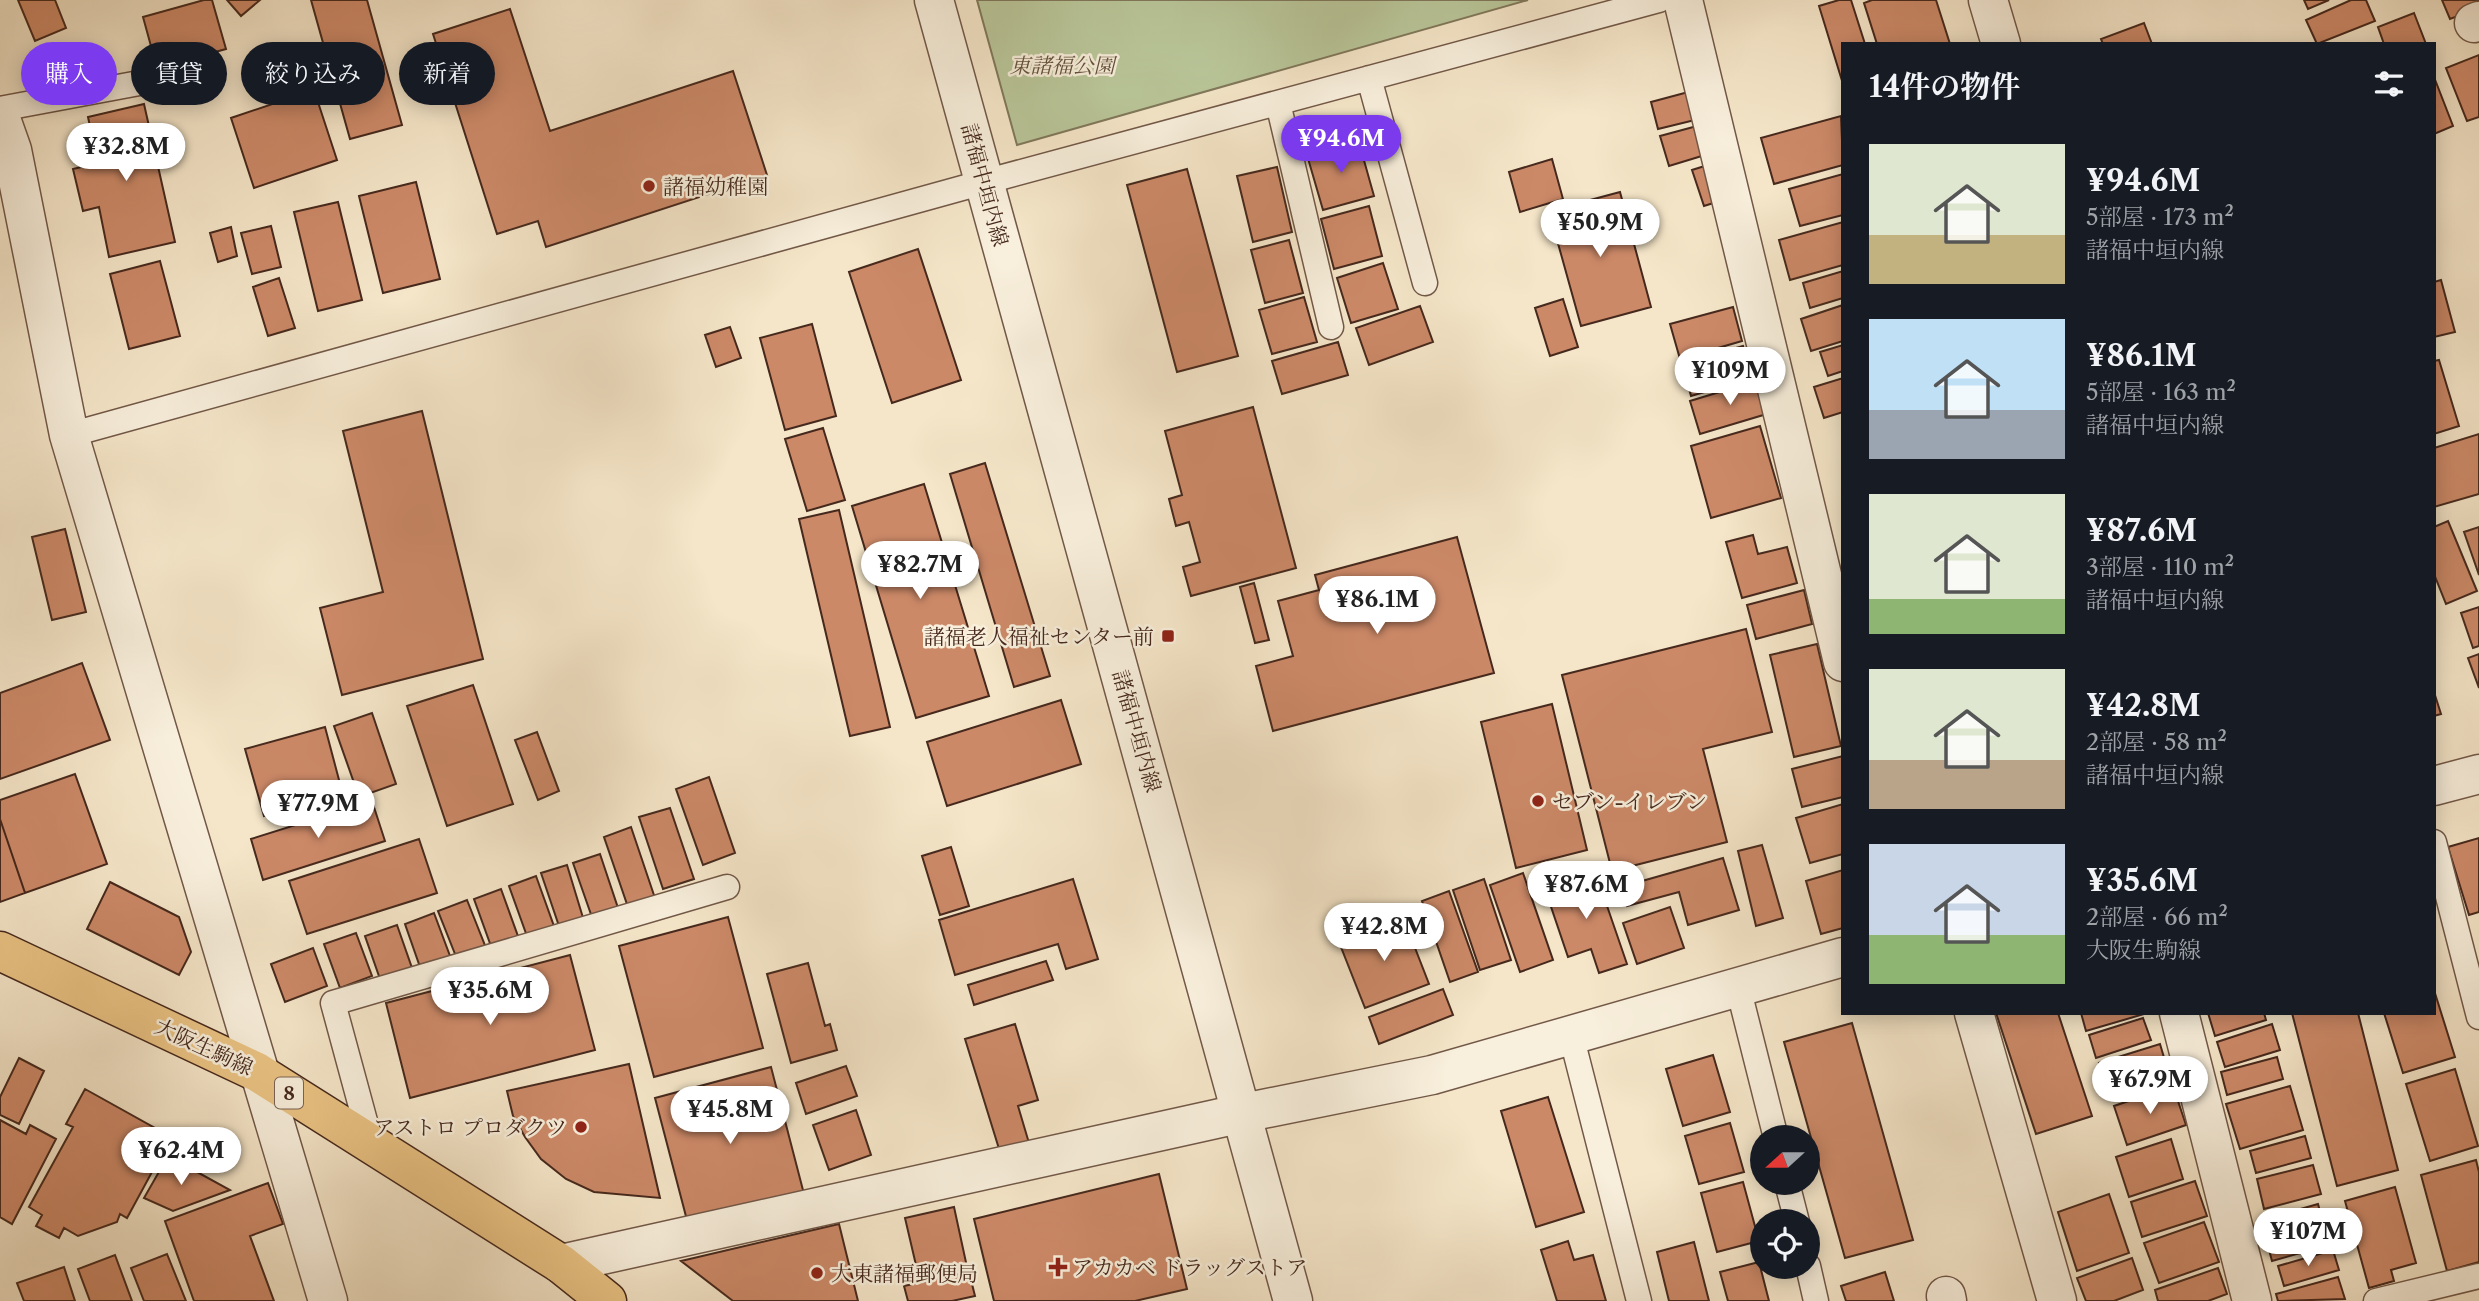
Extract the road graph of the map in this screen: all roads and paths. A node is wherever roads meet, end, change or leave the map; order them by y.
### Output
1 (934, 0) edge
2 (1659, 0) edge
3 (1683, 0) edge
4 (1988, 0) edge
5 (2000, 42) edge
6 (1369, 78) junction
7 (131, 85) edge
8 (1278, 103) junction
9 (0, 109) edge
10 (0, 116) edge
11 (984, 182) junction
12 (1425, 283) dead end
13 (1331, 327) dead end
14 (69, 435) junction
15 (1841, 654) edge
16 (2479, 774) edge
17 (2436, 785) edge
18 (2436, 850) edge
19 (727, 887) dead end
20 (0, 951) edge
21 (1841, 958) edge
22 (1738, 987) junction
23 (1975, 1015) edge
24 (2180, 1015) edge
25 (2479, 1017) edge
26 (1572, 1035) junction
27 (257, 1072) junction
28 (1243, 1113) junction
29 (1773, 1125) edge
30 (372, 1147) junction
31 (561, 1265) junction
32 (2479, 1276) edge
33 (1811, 1279) edge
34 (2436, 1294) edge
35 (328, 1301) edge
36 (607, 1301) edge
37 (1293, 1301) edge
38 (1639, 1301) edge
39 (1816, 1301) edge
40 (2057, 1301) edge
41 (2252, 1301) edge
42 (2376, 1301) edge

1 - 11 street, 諸福中垣内線
2 - 6 lane
3 - 15 street
4 - 5 street
6 - 8 lane
6 - 12 lane
7 - 9 lane
8 - 11 lane
8 - 13 lane
10 - 14 street
11 - 14 lane
11 - 28 street, 諸福中垣内線
14 - 27 street
16 - 17 street
18 - 25 lane
19 - 30 lane
20 - 27 main road, 大阪生駒線 / 8
21 - 22 street
22 - 26 street
22 - 29 lane
23 - 40 street
24 - 41 street
26 - 28 street
26 - 38 lane
27 - 30 main road, 大阪生駒線 / 8
27 - 35 street
28 - 31 street
28 - 37 street, 諸福中垣内線
30 - 31 main road, 大阪生駒線 / 8
31 - 36 main road, 大阪生駒線 / 8
32 - 34 lane
33 - 39 lane
34 - 42 lane

